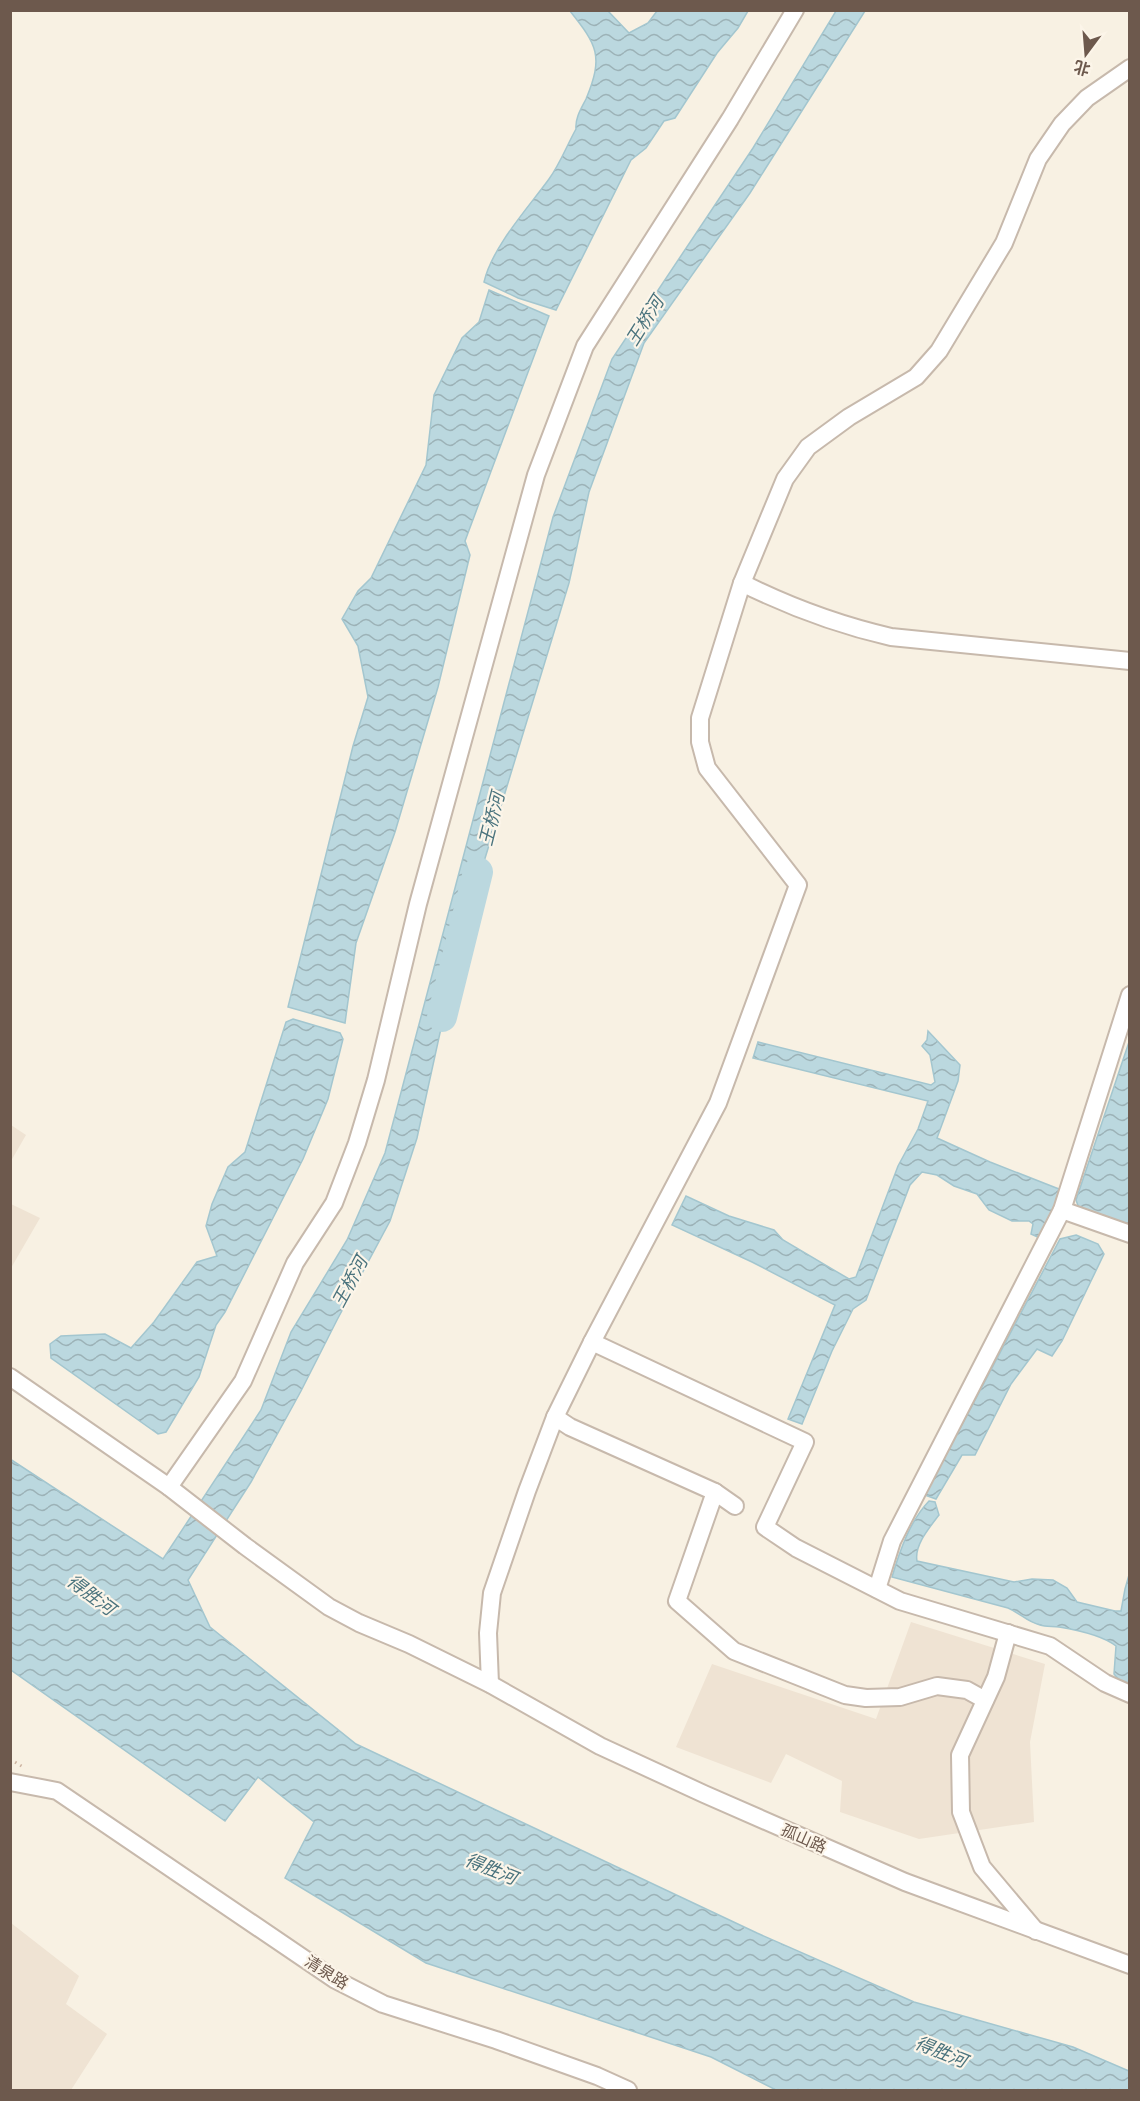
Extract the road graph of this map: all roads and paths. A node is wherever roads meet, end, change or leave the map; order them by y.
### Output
1 (795, 10) edge
2 (1130, 68) edge
3 (742, 583) junction
4 (1130, 661) edge
5 (1130, 995) edge
6 (1062, 1210) junction
7 (1130, 1234) edge
8 (592, 1342) junction
9 (10, 1377) edge
10 (555, 1417) junction
11 (169, 1487) junction
12 (715, 1492) junction
13 (735, 1506) dead end
14 (877, 1589) junction
15 (1008, 1633) junction
16 (490, 1684) junction
17 (1130, 1694) edge
18 (986, 1700) junction
19 (10, 1782) edge
20 (1037, 1932) junction
21 (1130, 1965) edge
22 (628, 2091) edge

1 - 11 street
2 - 3 street
3 - 4 street
3 - 8 street
5 - 6 street
6 - 7 street
6 - 14 street
8 - 10 street
8 - 14 street
9 - 11 street, 孤山路
10 - 12 street
10 - 16 street
11 - 16 street, 孤山路
12 - 13 street
12 - 18 street
14 - 15 street
15 - 17 street
15 - 18 street
16 - 20 street, 孤山路
18 - 20 street
19 - 22 street, 清泉路
20 - 21 street, 孤山路

